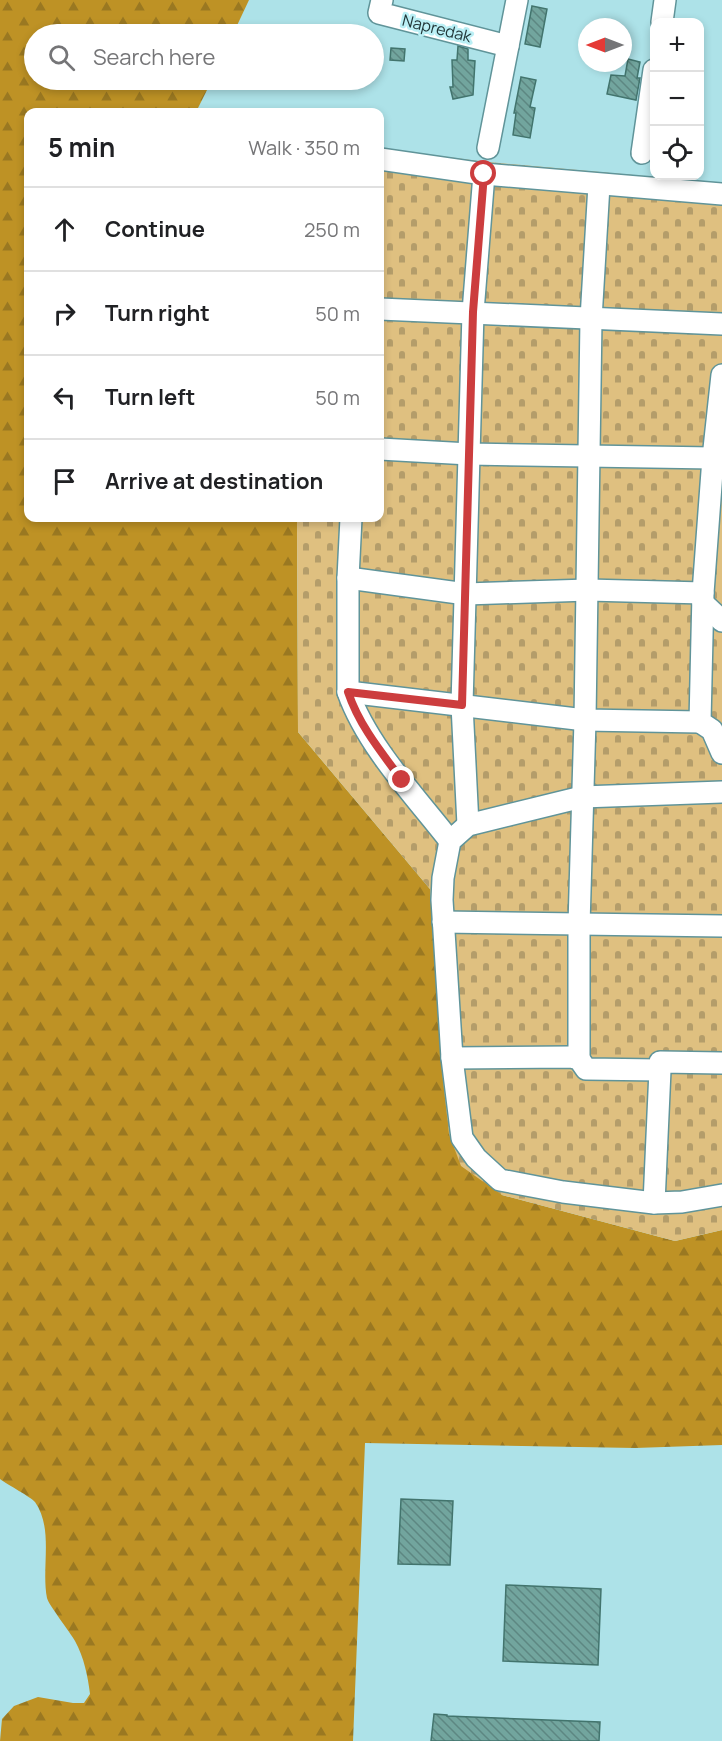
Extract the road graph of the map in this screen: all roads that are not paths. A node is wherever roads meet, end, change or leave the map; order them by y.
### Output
1 (382, 0) edge
2 (517, 0) edge
3 (665, 0) edge
4 (663, 18) edge
5 (508, 46) junction
6 (654, 72) edge
7 (488, 148) dead end
8 (642, 153) dead end
9 (384, 160) edge
10 (484, 174) junction
11 (599, 185) junction
12 (722, 194) edge
13 (384, 309) edge
14 (473, 312) junction
15 (591, 319) junction
16 (722, 324) edge
17 (722, 375) edge
18 (384, 449) edge
19 (470, 454) junction
20 (589, 455) junction
21 (713, 458) junction
22 (351, 522) edge
23 (348, 578) junction
24 (588, 590) junction
25 (466, 594) junction
26 (703, 598) junction
27 (722, 621) edge
28 (348, 692) junction
29 (462, 705) junction
30 (585, 720) junction
31 (700, 722) junction
32 (722, 753) edge
33 (722, 792) edge
34 (582, 797) junction
35 (468, 825) junction
36 (450, 841) junction
37 (443, 922) junction
38 (579, 925) junction
39 (722, 926) edge
40 (452, 1058) junction
41 (579, 1059) junction
42 (722, 1063) edge
43 (660, 1070) junction
44 (722, 1195) edge
45 (654, 1203) junction

1 - 5 lane, Napredak
2 - 5 lane
3 - 4 lane
5 - 7 lane
6 - 8 lane
9 - 10 lane
10 - 11 lane
10 - 14 lane
11 - 12 lane
11 - 15 lane
13 - 14 lane
14 - 15 lane
14 - 19 lane
15 - 16 lane
15 - 20 lane
17 - 21 lane
18 - 19 lane
19 - 20 lane
19 - 25 lane
20 - 21 lane
20 - 24 lane
21 - 26 lane
22 - 23 lane
23 - 25 lane
23 - 28 lane
24 - 25 lane
24 - 26 lane
24 - 30 lane
25 - 29 lane
26 - 27 lane
26 - 31 lane
28 - 29 lane
28 - 36 lane
29 - 30 lane
29 - 35 lane
30 - 31 lane
30 - 34 lane
31 - 32 lane
33 - 34 lane
34 - 35 lane
34 - 38 lane
35 - 36 lane
36 - 37 lane
37 - 38 lane
37 - 40 lane
38 - 39 lane
38 - 41 lane
40 - 41 lane
40 - 45 lane
41 - 43 lane
42 - 43 lane
43 - 45 lane
44 - 45 lane

